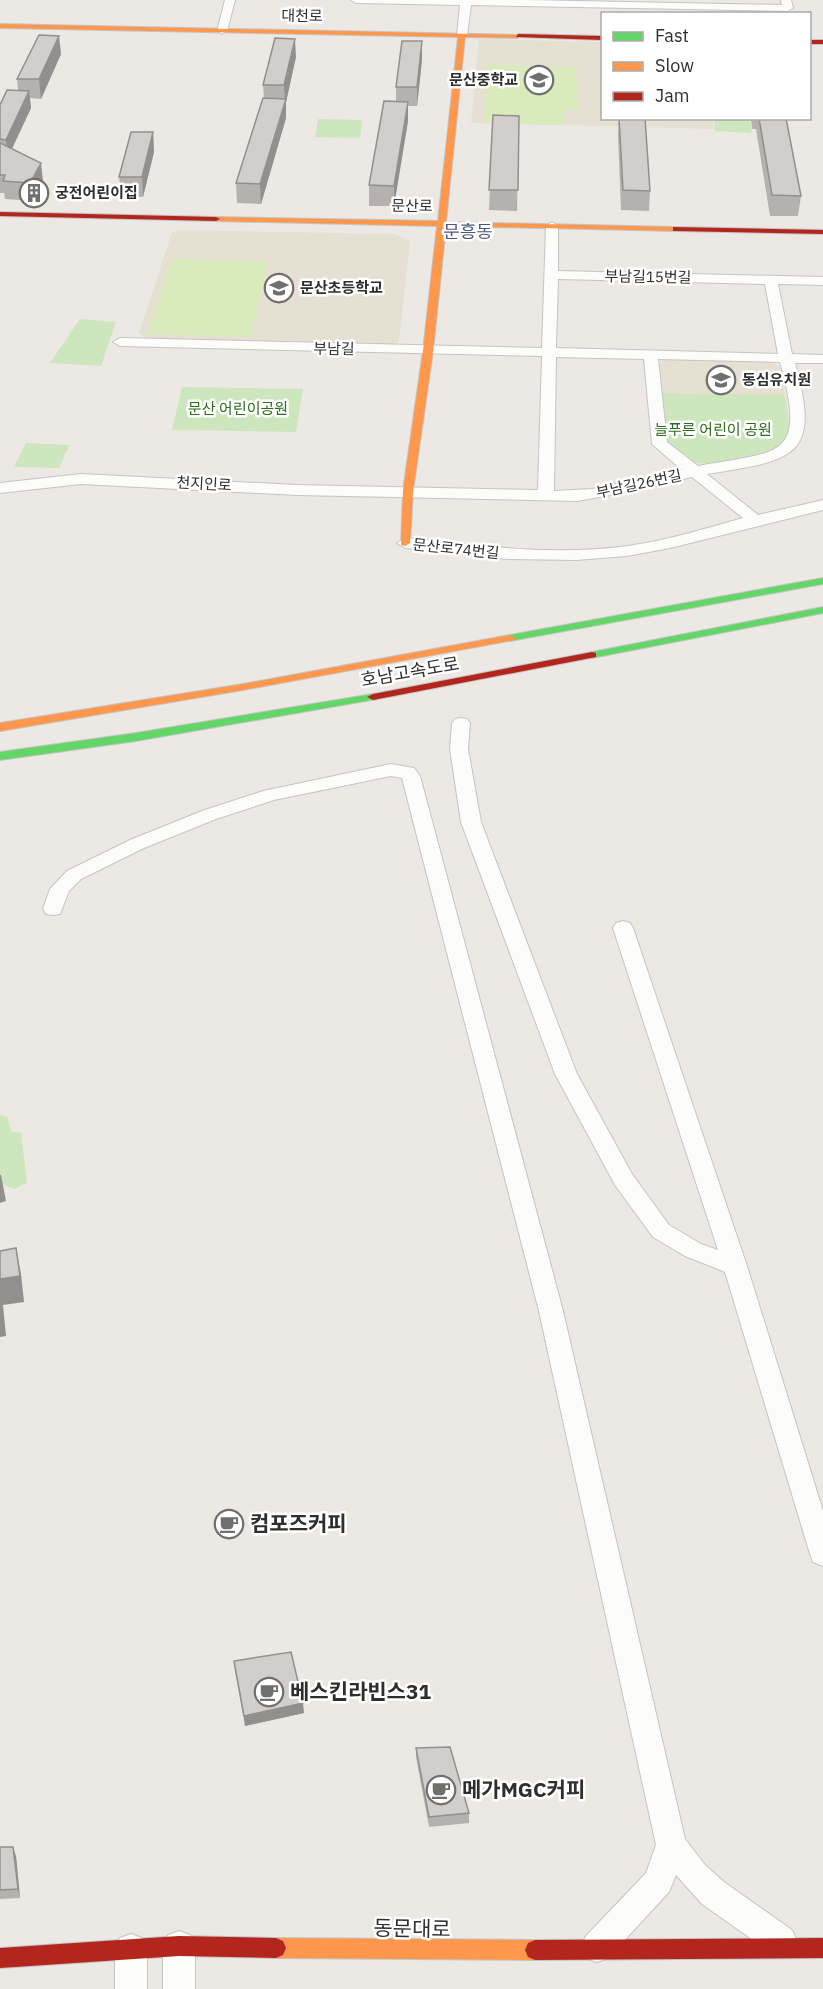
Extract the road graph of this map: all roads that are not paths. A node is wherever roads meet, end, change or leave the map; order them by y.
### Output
1 (231, 0) edge
2 (356, 0) edge
3 (786, 0) edge
4 (539, 1) edge
5 (466, 3) junction
6 (0, 26) edge
7 (222, 31) junction
8 (462, 35) junction
9 (601, 38) edge
10 (0, 214) edge
11 (440, 223) junction
12 (552, 226) junction
13 (823, 232) edge
14 (551, 275) junction
15 (771, 280) junction
16 (823, 281) edge
17 (120, 342) dead end
18 (428, 351) junction
19 (548, 353) junction
20 (651, 356) junction
21 (787, 358) junction
22 (823, 359) edge
23 (695, 471) junction
24 (0, 488) edge
25 (408, 492) junction
26 (546, 494) junction
27 (823, 505) edge
28 (755, 520) junction
29 (405, 543) joint
30 (823, 581) edge
31 (823, 610) edge
32 (461, 723) dead end
33 (0, 727) edge
34 (0, 756) edge
35 (53, 909) dead end
36 (623, 928) dead end
37 (735, 1266) junction
38 (823, 1554) edge
39 (671, 1845) junction
40 (179, 1946) junction
41 (792, 1948) junction
42 (823, 1948) edge
43 (131, 1949) junction
44 (594, 1950) junction
45 (0, 1958) edge
46 (131, 1989) edge
47 (179, 1989) edge

1 - 7 street
2 - 5 street
3 - 4 street
4 - 5 street
5 - 8 street
6 - 7 main road, 대천로
7 - 8 main road, 대천로
8 - 9 main road, 대천로
8 - 11 main road, 문산로74번길
10 - 11 main road, 문산로
11 - 12 main road, 문산로
11 - 18 main road, 문산로74번길
12 - 13 main road, 문산로
12 - 14 street
14 - 15 street, 부남길15번길
14 - 19 street
15 - 16 street, 부남길15번길
15 - 21 street
17 - 18 street, 부남길
18 - 19 street, 부남길
18 - 25 main road, 문산로74번길
19 - 20 street, 부남길
19 - 26 street
20 - 21 street, 부남길
20 - 23 street
21 - 22 street, 부남길
21 - 23 street, 부남길26번길
23 - 26 street, 부남길26번길
23 - 28 street, 부남길26번길
24 - 25 street, 천지인로
25 - 26 street, 부남길26번길
25 - 29 main road, 문산로74번길
27 - 28 street, 문산로74번길
28 - 29 street, 문산로74번길
30 - 33 main road, 호남고속도로
31 - 34 main road, 호남고속도로
32 - 37 street
35 - 39 street
36 - 37 street
37 - 38 street
39 - 41 street
39 - 44 street
40 - 43 main road, 동문대로
40 - 44 main road, 동문대로
40 - 47 street
41 - 42 main road, 동문대로
41 - 44 main road, 동문대로
43 - 45 main road, 동문대로
43 - 46 street

